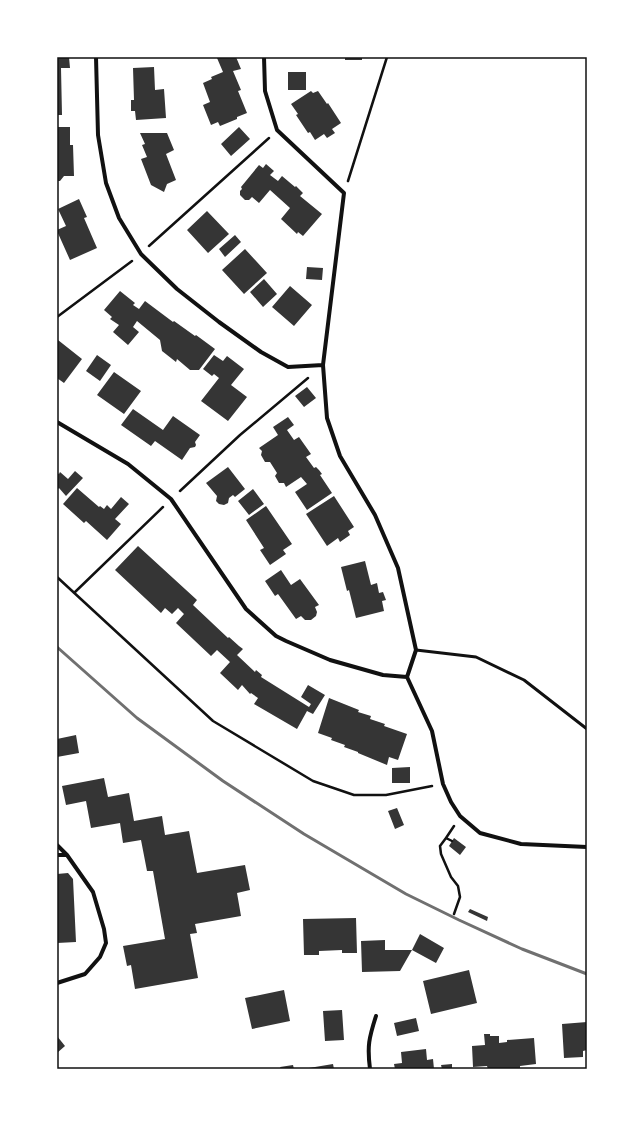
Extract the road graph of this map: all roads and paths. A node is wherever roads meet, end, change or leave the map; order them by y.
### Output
1 (96, 57) edge
2 (264, 57) edge
3 (387, 57) edge
4 (277, 130) junction
5 (344, 193) junction
6 (141, 254) junction
7 (57, 317) edge
8 (322, 365) junction
9 (57, 422) edge
10 (171, 499) junction
11 (57, 577) edge
12 (74, 593) junction
13 (416, 650) junction
14 (407, 677) junction
15 (587, 729) edge
16 (443, 784) junction
17 (460, 816) junction
18 (446, 838) junction
19 (452, 841) dead end
20 (57, 845) edge
21 (587, 847) edge
22 (57, 855) edge
23 (67, 855) junction
24 (454, 914) dead end
25 (57, 983) edge
26 (376, 1016) dead end
27 (370, 1069) edge

1 - 6 street
2 - 4 street
3 - 5 path
4 - 5 street
4 - 6 path
5 - 8 street
6 - 7 path
6 - 8 street
8 - 10 path
8 - 13 street
9 - 10 street
10 - 12 path
10 - 14 street
11 - 12 path
12 - 16 path
13 - 14 street
13 - 15 lane
14 - 16 street
16 - 17 street
17 - 18 path
17 - 21 street
18 - 19 path
18 - 24 path
20 - 23 street
22 - 23 street
23 - 25 street
26 - 27 street

